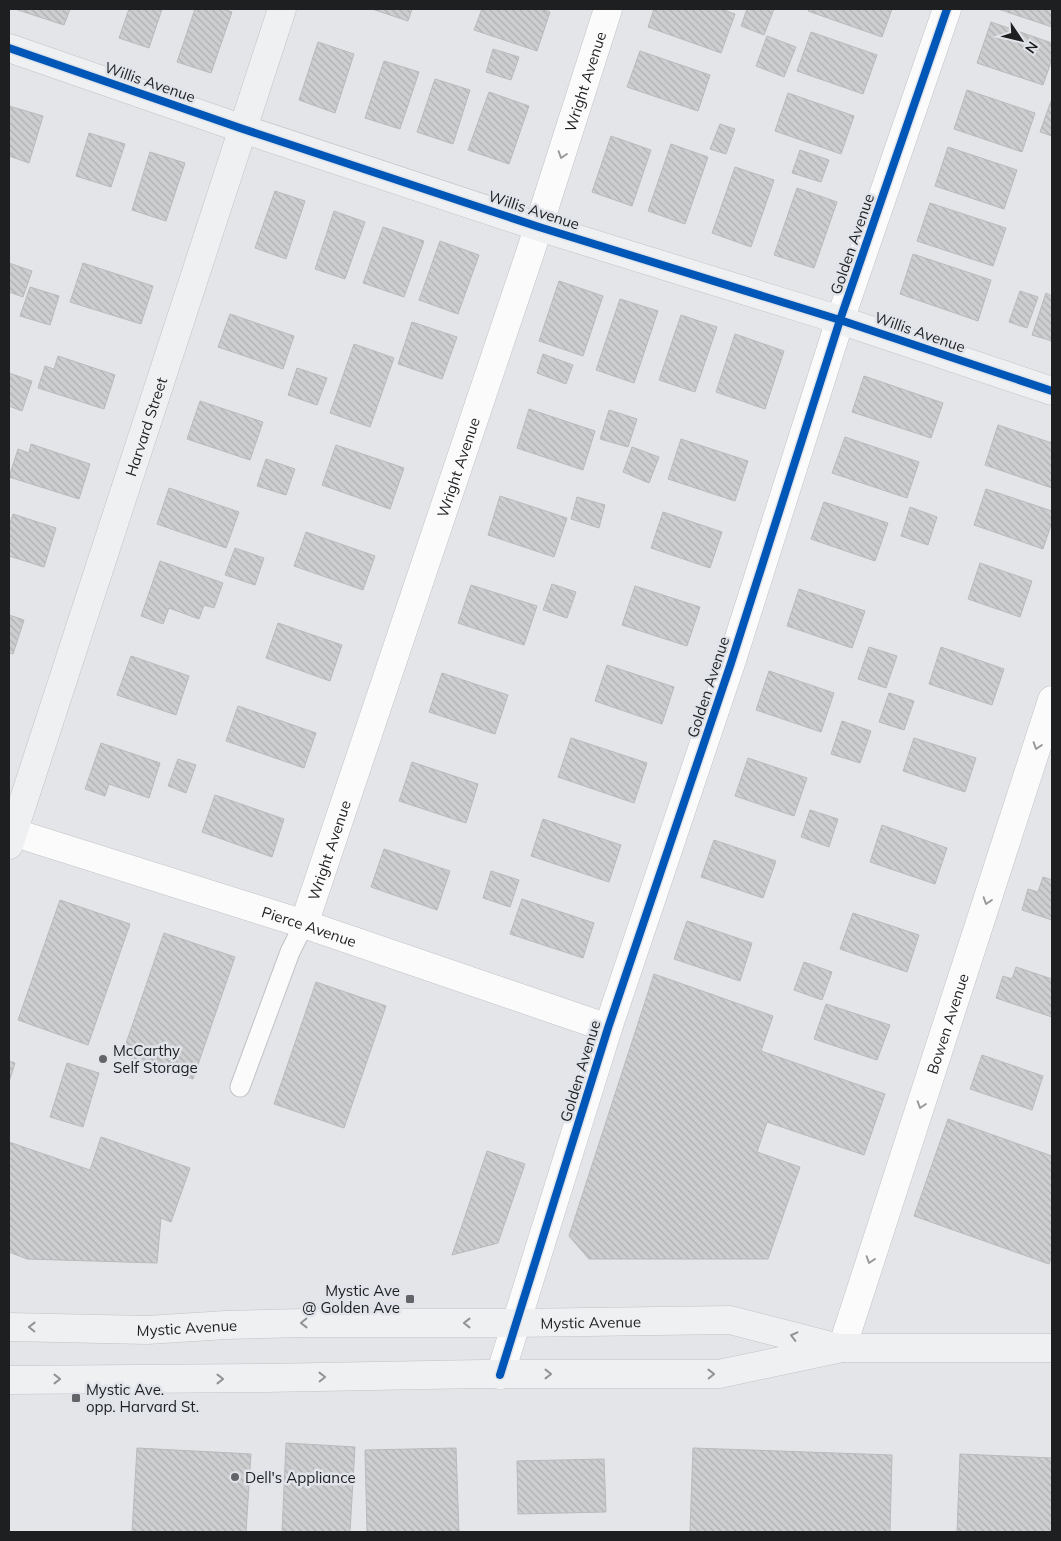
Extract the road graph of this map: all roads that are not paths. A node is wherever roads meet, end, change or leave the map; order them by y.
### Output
1 (282, 9) edge
2 (608, 9) edge
3 (947, 9) edge
4 (9, 48) edge
5 (243, 129) junction
6 (539, 227) junction
7 (840, 320) junction
8 (1052, 391) edge
9 (1052, 700) edge
10 (10, 836) edge
11 (304, 924) junction
12 (608, 1028) junction
13 (240, 1087) dead end
14 (516, 1323) junction
15 (9, 1327) edge
16 (842, 1348) junction
17 (1052, 1348) edge
18 (500, 1375) junction
19 (9, 1380) edge

1 - 5 main road, Harvard Street
2 -> 6 street, Wright Avenue
3 - 7 street, Golden Avenue
4 - 5 main road, Willis Avenue
5 - 6 main road, Willis Avenue
5 - 10 main road, Harvard Street
6 - 7 main road, Willis Avenue
6 - 11 street, Wright Avenue
7 - 8 main road, Willis Avenue
7 - 12 street, Golden Avenue
9 -> 16 street, Bowen Avenue
10 - 11 street, Pierce Avenue
11 - 12 street, Pierce Avenue
11 - 13 lane
12 - 14 street, Golden Avenue
14 -> 15 main road, Mystic Avenue
16 -> 14 main road, Mystic Avenue
14 - 18 street, Golden Avenue
16 - 17 main road, Mystic Avenue
18 -> 16 main road, Mystic Avenue
19 -> 18 main road, Mystic Avenue

